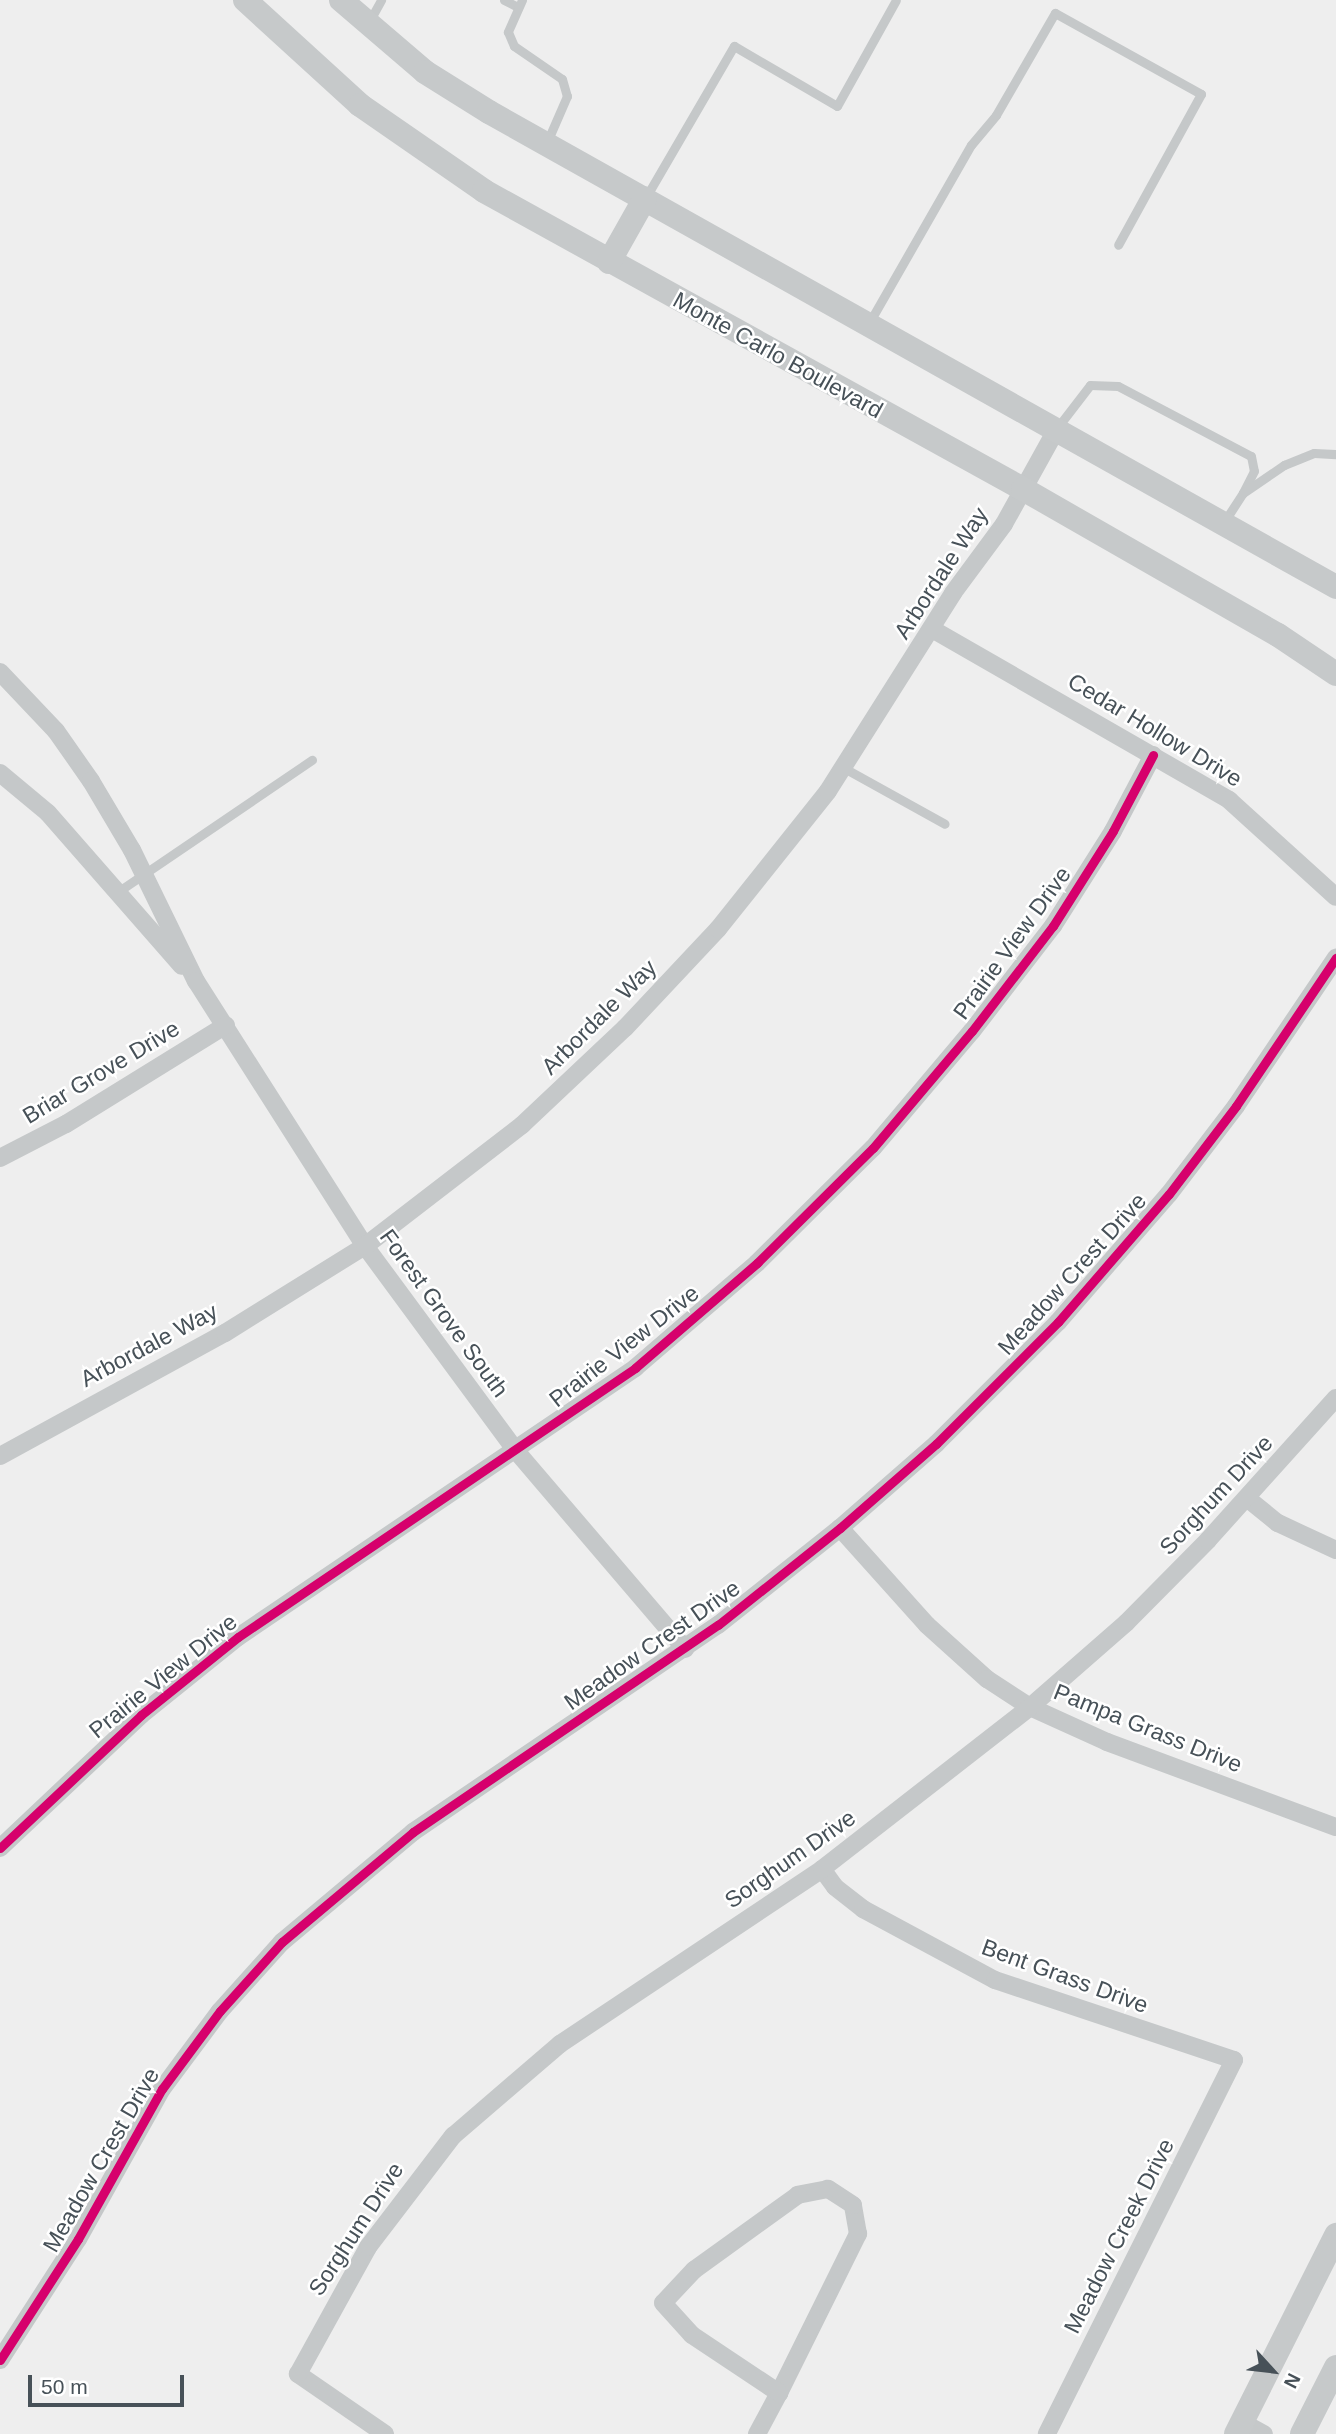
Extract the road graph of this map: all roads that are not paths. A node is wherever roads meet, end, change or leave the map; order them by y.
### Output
1 (245, 0) edge
2 (341, 0) edge
3 (381, 0) edge
4 (505, 0) edge
5 (897, 0) edge
6 (520, 4) edge
7 (368, 24) junction
8 (547, 144) junction
9 (645, 198) junction
10 (1118, 246) dead end
11 (609, 262) junction
12 (868, 325) junction
13 (1056, 430) junction
14 (1336, 454) edge
15 (1023, 489) junction
16 (1243, 493) junction
17 (1224, 523) junction
18 (1336, 587) edge
19 (932, 629) junction
20 (0, 672) edge
21 (1336, 674) edge
22 (1153, 755) junction
23 (312, 760) dead end
24 (844, 768) junction
25 (0, 773) edge
26 (945, 824) dead end
27 (143, 872) junction
28 (116, 893) junction
29 (1336, 897) edge
30 (1336, 958) edge
31 (196, 981) junction
32 (226, 1026) junction
33 (0, 1158) edge
34 (365, 1245) junction
35 (1336, 1398) edge
36 (517, 1452) junction
37 (0, 1456) edge
38 (1248, 1499) junction
39 (840, 1528) junction
40 (1336, 1550) edge
41 (685, 1649) junction
42 (1030, 1707) junction
43 (1336, 1827) edge
44 (0, 1848) edge
45 (822, 1869) junction
46 (1234, 2060) joint
47 (1336, 2235) edge
48 (0, 2360) edge
49 (1336, 2367) edge
50 (779, 2393) junction
51 (1239, 2428) edge
52 (385, 2434) edge
53 (757, 2434) edge
54 (1047, 2434) edge
55 (1264, 2434) edge
56 (1302, 2434) edge

1 - 11 main road, Monte Carlo Boulevard
2 - 7 main road
3 - 7 lane
4 - 6 lane
5 - 9 lane
6 - 8 lane
7 - 8 main road
8 - 9 main road
9 - 11 main road
9 - 12 main road
10 - 12 lane
11 - 15 main road, Monte Carlo Boulevard
12 - 13 main road
13 - 15 street, Arbordale Way
13 - 16 lane
13 - 17 main road
14 - 16 lane
15 - 19 street, Arbordale Way
15 - 21 main road, Monte Carlo Boulevard
16 - 17 lane
17 - 18 main road
19 - 22 street, Cedar Hollow Drive
19 - 24 street, Arbordale Way
20 - 27 street, Forest Grove South
22 - 29 street, Cedar Hollow Drive
22 - 36 street, Prairie View Drive
23 - 27 lane
24 - 26 lane
24 - 34 street, Arbordale Way
25 - 28 street, Forest Grove South
27 - 28 lane
27 - 31 street, Forest Grove South
28 - 31 street, Forest Grove South
30 - 39 street, Meadow Crest Drive
31 - 32 street, Forest Grove South
32 - 33 street, Briar Grove Drive
32 - 34 street, Forest Grove South
34 - 36 street, Forest Grove South
34 - 37 street, Arbordale Way
35 - 38 street, Sorghum Drive
36 - 41 street, Forest Grove South
36 - 44 street, Prairie View Drive
38 - 40 street
38 - 42 street, Sorghum Drive
39 - 41 street, Meadow Crest Drive
39 - 42 street, Pampa Grass Drive
41 - 48 street, Meadow Crest Drive
42 - 43 street, Pampa Grass Drive
42 - 45 street, Sorghum Drive
45 - 46 street, Bent Grass Drive
45 - 52 street, Sorghum Drive
46 - 54 street, Meadow Creek Drive
47 - 51 main road
49 - 56 main road
50 - 50 street
50 - 53 street
51 - 55 street

